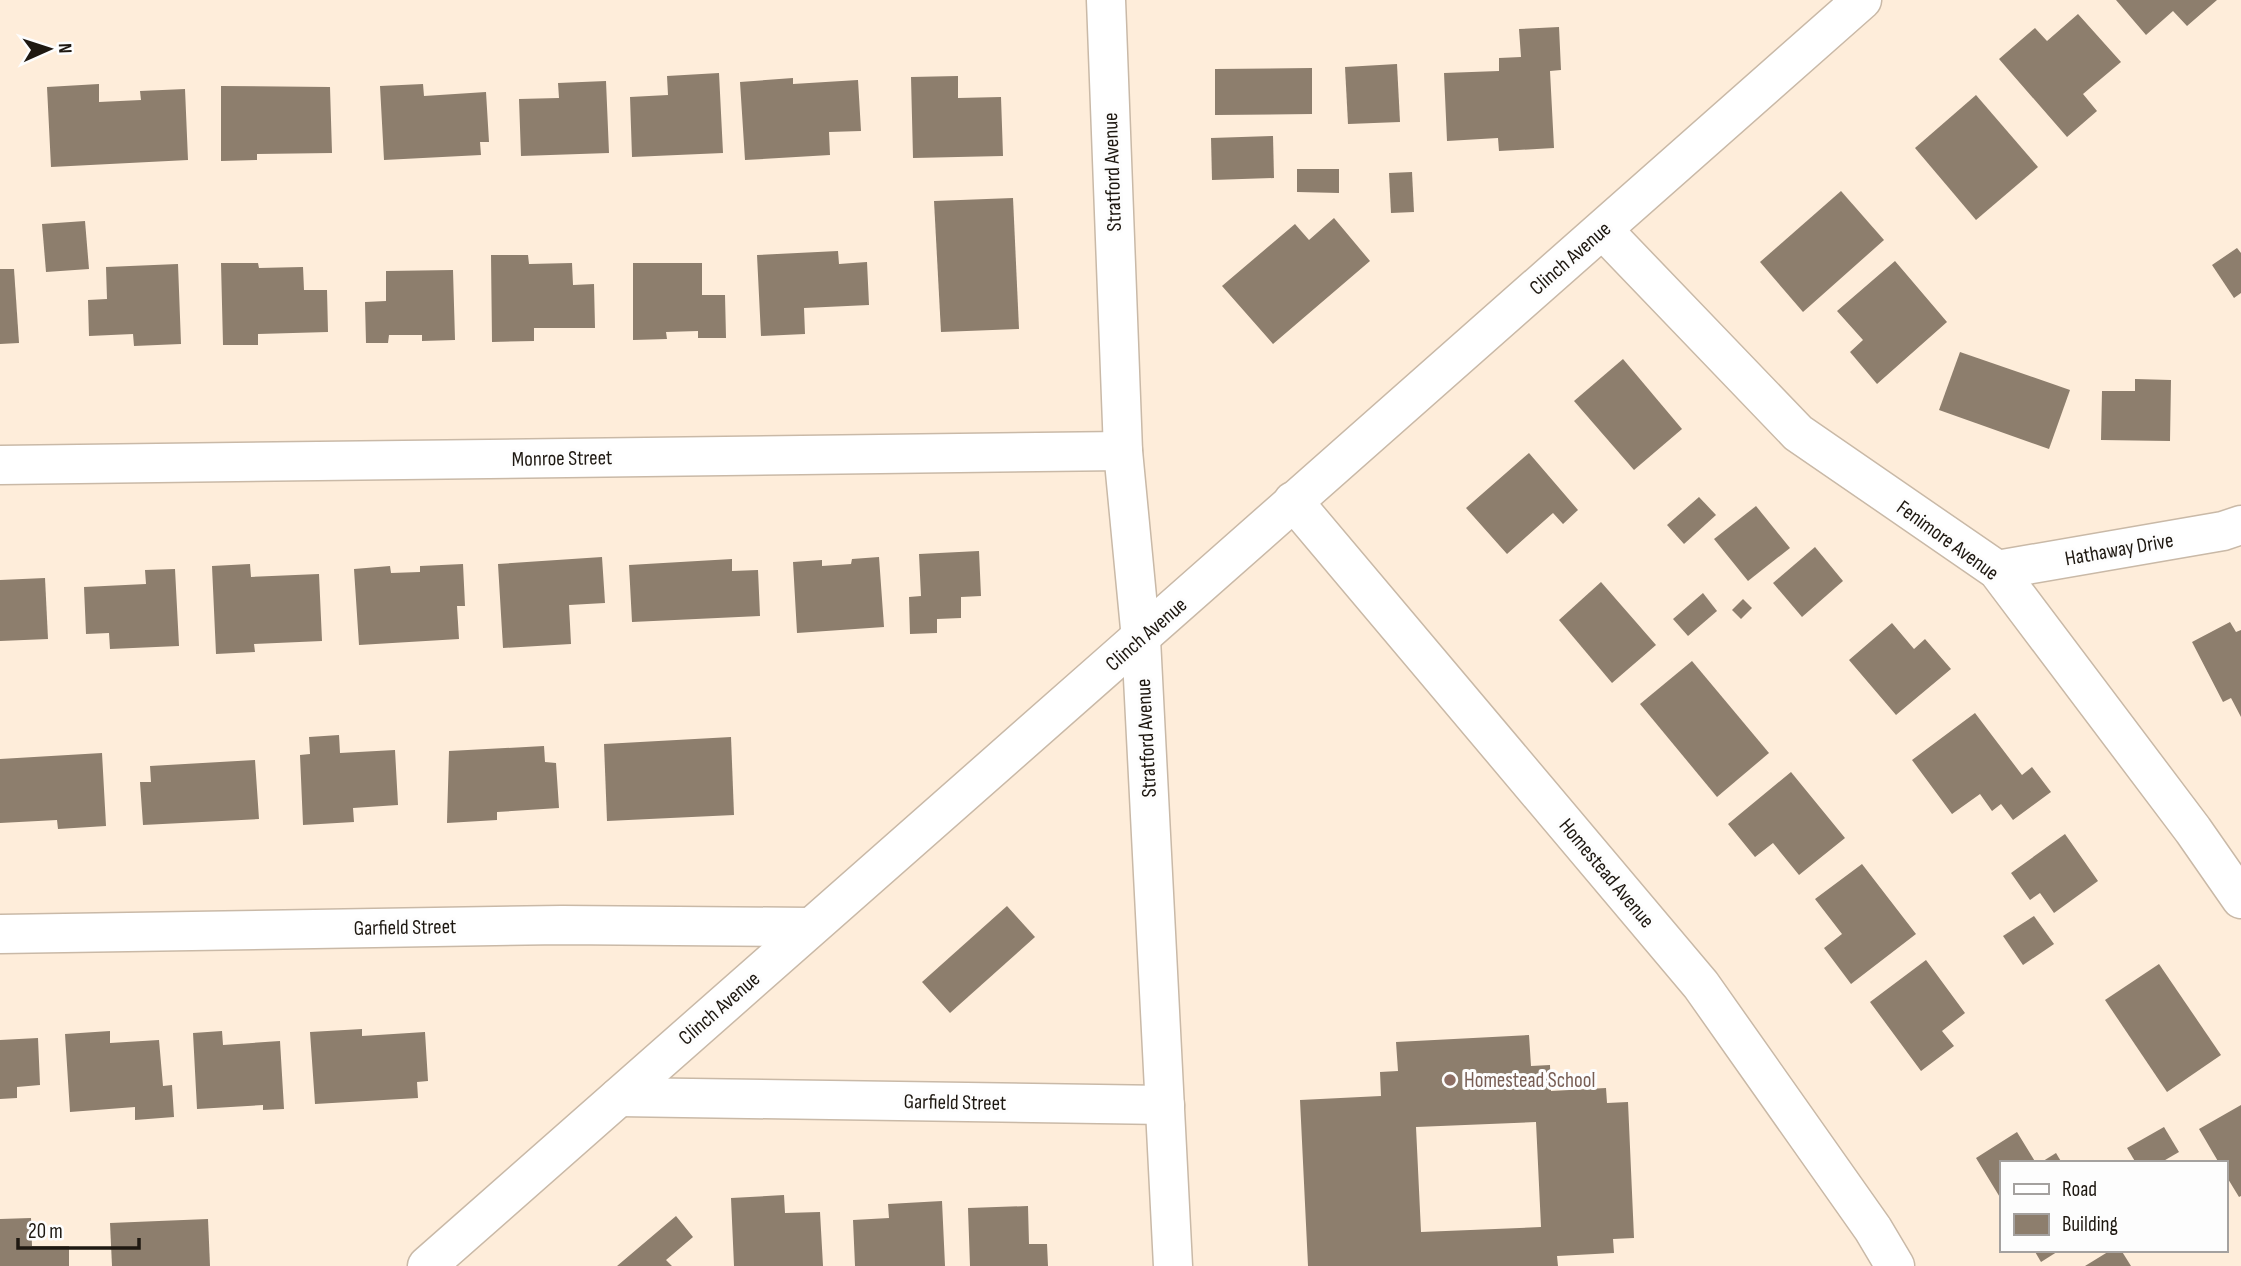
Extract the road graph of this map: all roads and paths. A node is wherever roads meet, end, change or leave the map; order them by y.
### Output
1 (1106, 0) edge
2 (1862, 0) edge
3 (1603, 230) junction
4 (1123, 451) junction
5 (0, 465) edge
6 (1293, 500) junction
7 (2241, 525) edge
8 (1997, 570) junction
9 (1141, 639) junction
10 (2241, 899) edge
11 (810, 928) junction
12 (0, 934) edge
13 (619, 1097) junction
14 (1165, 1105) junction
15 (427, 1266) edge
16 (1173, 1266) edge
17 (1895, 1266) edge

1 - 4 street, Stratford Avenue
2 - 3 street, Clinch Avenue
3 - 6 street, Clinch Avenue
3 - 8 street, Fenimore Avenue
4 - 5 street, Monroe Street
4 - 9 street, Stratford Avenue
6 - 9 street, Clinch Avenue
6 - 17 street, Homestead Avenue
7 - 8 street, Hathaway Drive
8 - 10 street, Fenimore Avenue
9 - 11 street, Clinch Avenue
9 - 14 street, Stratford Avenue
11 - 12 street, Garfield Street
11 - 13 street, Clinch Avenue
13 - 14 street, Garfield Street
13 - 15 street, Clinch Avenue
14 - 16 street, Stratford Avenue

